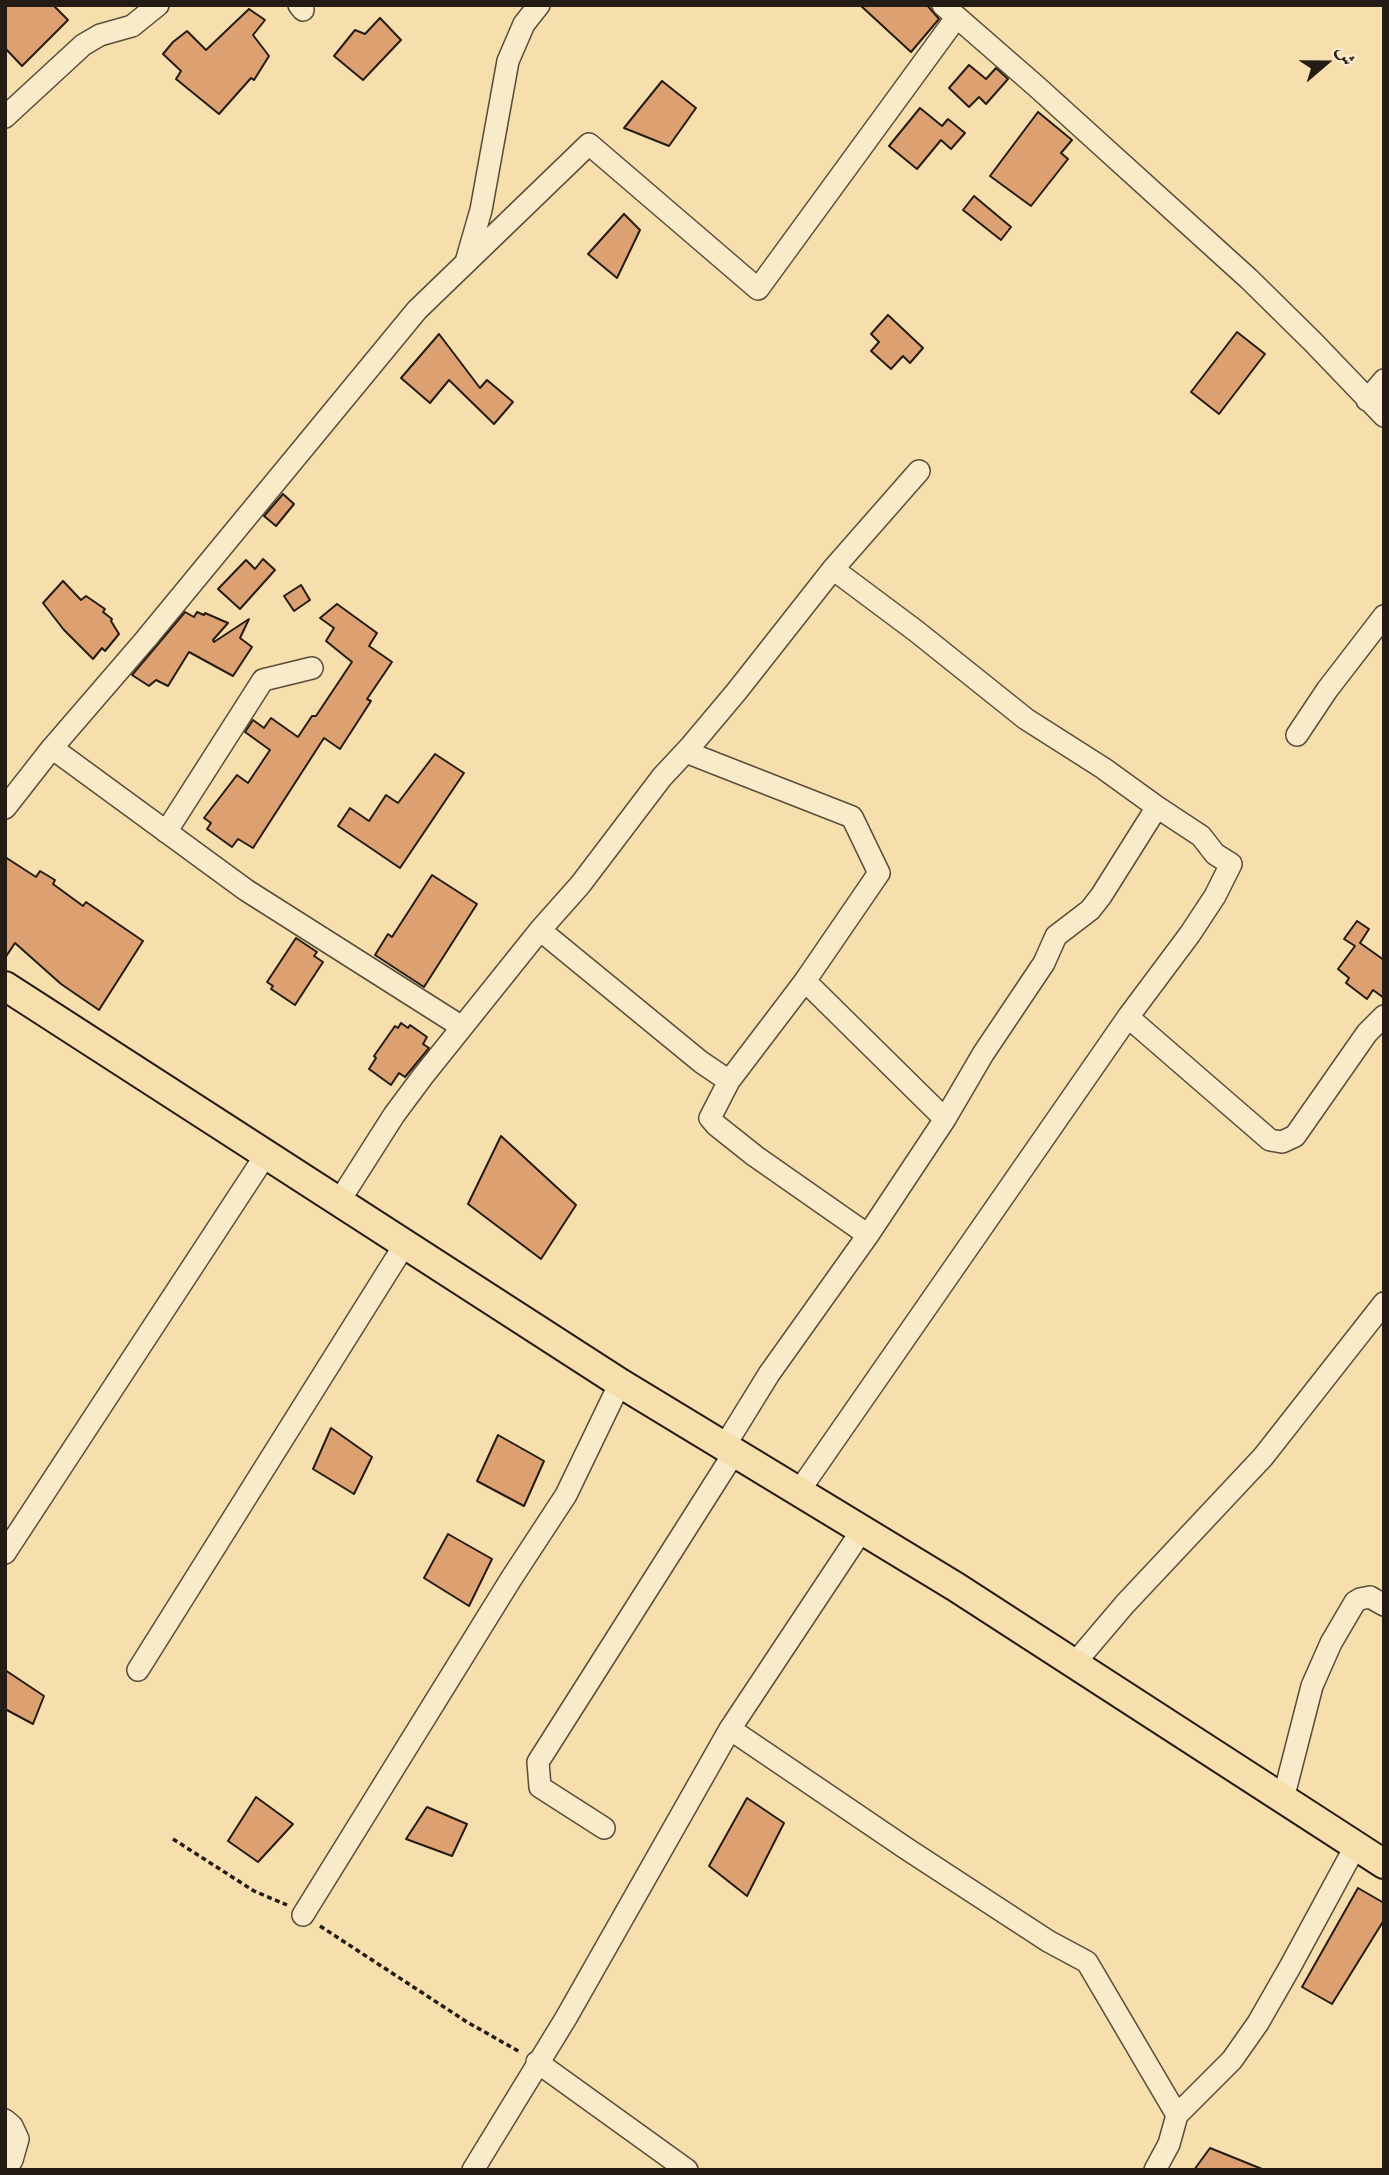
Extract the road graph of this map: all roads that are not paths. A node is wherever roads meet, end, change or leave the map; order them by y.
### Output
1 (158, 5) edge
2 (538, 5) edge
3 (949, 12) edge
4 (5, 117) edge
5 (466, 262) junction
6 (1384, 380) edge
7 (1367, 400) junction
8 (1384, 416) edge
9 (919, 471) dead end
10 (833, 569) junction
11 (1384, 616) edge
12 (312, 668) dead end
13 (1297, 735) dead end
14 (52, 748) junction
15 (685, 752) junction
16 (1157, 807) junction
17 (5, 808) edge
18 (166, 832) junction
19 (540, 930) junction
20 (805, 981) junction
21 (5, 986) edge
22 (1384, 1016) edge
23 (1128, 1017) junction
24 (462, 1027) junction
25 (729, 1081) junction
26 (944, 1119) junction
27 (265, 1156) junction
28 (338, 1203) junction
29 (868, 1235) junction
30 (405, 1244) junction
31 (1384, 1303) edge
32 (620, 1383) junction
33 (729, 1450) junction
34 (799, 1491) junction
35 (862, 1530) junction
36 (5, 1553) edge
37 (1384, 1605) edge
38 (1074, 1664) junction
39 (138, 1671) dead end
40 (730, 1729) junction
41 (1283, 1799) junction
42 (604, 1828) dead end
43 (1375, 1855) edge
44 (303, 1915) road end
45 (537, 2063) junction
46 (1177, 2115) junction
47 (5, 2120) edge
48 (5, 2170) edge
49 (472, 2170) edge
50 (687, 2170) edge
51 (1155, 2170) edge

1 - 4 street
2 - 5 street
3 - 5 street
3 - 7 street
5 - 14 street
6 - 7 street
7 - 8 street
9 - 10 street
10 - 15 street
10 - 16 street
11 - 13 street
12 - 18 street
14 - 17 street
14 - 18 street
15 - 19 street
15 - 20 street
16 - 23 street
16 - 26 street
18 - 24 street
19 - 24 street
19 - 25 street
20 - 25 street
20 - 26 street
21 - 27 main road
22 - 23 street
23 - 34 street
24 - 28 street
25 - 29 street
26 - 29 street
27 - 28 main road
27 - 36 street
28 - 30 main road
29 - 33 street
30 - 32 main road
30 - 39 street
31 - 38 street
32 - 33 main road
32 - 44 street
33 - 34 main road
33 - 42 street
34 - 35 main road
35 - 38 main road
35 - 40 street
37 - 41 street
38 - 41 main road
40 - 45 street
40 - 46 street
41 - 43 main road
43 - 46 street
45 - 49 street
45 - 50 street
46 - 51 street
47 - 48 street

